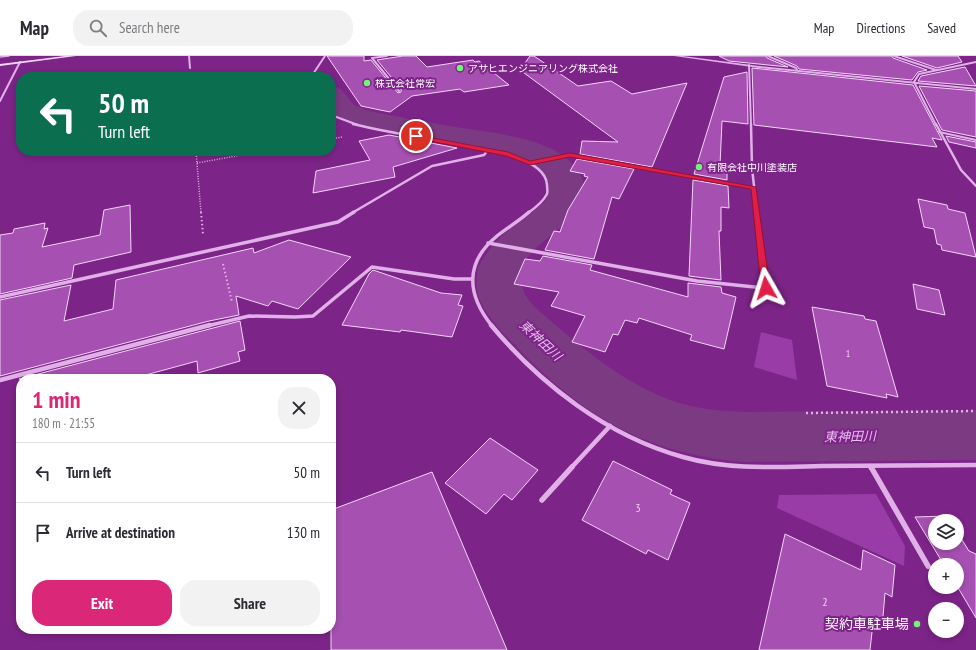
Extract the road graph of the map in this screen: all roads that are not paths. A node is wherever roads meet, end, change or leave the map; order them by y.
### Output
1 (9, 56) edge
2 (74, 56) edge
3 (189, 56) edge
4 (325, 56) edge
5 (387, 56) edge
6 (676, 56) edge
7 (768, 56) edge
8 (894, 56) edge
9 (0, 57) edge
10 (20, 62) junction
11 (976, 62) edge
12 (0, 65) edge
13 (749, 65) junction
14 (190, 68) dead end
15 (797, 70) junction
16 (936, 70) junction
17 (314, 72) edge
18 (914, 82) junction
19 (976, 89) edge
20 (399, 91) dead end
21 (0, 101) edge
22 (336, 118) edge
23 (939, 132) junction
24 (976, 140) edge
25 (488, 150) junction
26 (530, 163) junction
27 (976, 186) edge
28 (754, 188) junction
29 (488, 243) junction
30 (472, 279) junction
31 (0, 297) edge
32 (23, 374) edge
33 (16, 376) edge
34 (0, 380) edge
35 (610, 426) junction
36 (976, 465) edge
37 (870, 466) junction
38 (542, 500) dead end
39 (928, 566) dead end

1 - 9 lane
2 - 10 main road
3 - 14 street
4 - 17 street
5 - 20 street
6 - 13 street
7 - 15 street
8 - 16 street
10 - 12 main road
10 - 21 street
11 - 16 street
13 - 15 street
13 - 28 street
15 - 18 street
16 - 18 street
18 - 19 street
18 - 23 street
22 - 25 street
23 - 24 lane
23 - 27 street
25 - 26 street
25 - 31 street
26 - 28 street
26 - 29 street
28 - 29 street
29 - 30 street
30 - 32 street
30 - 35 street
33 - 34 street
35 - 37 street
35 - 38 street
36 - 37 street
37 - 39 street

